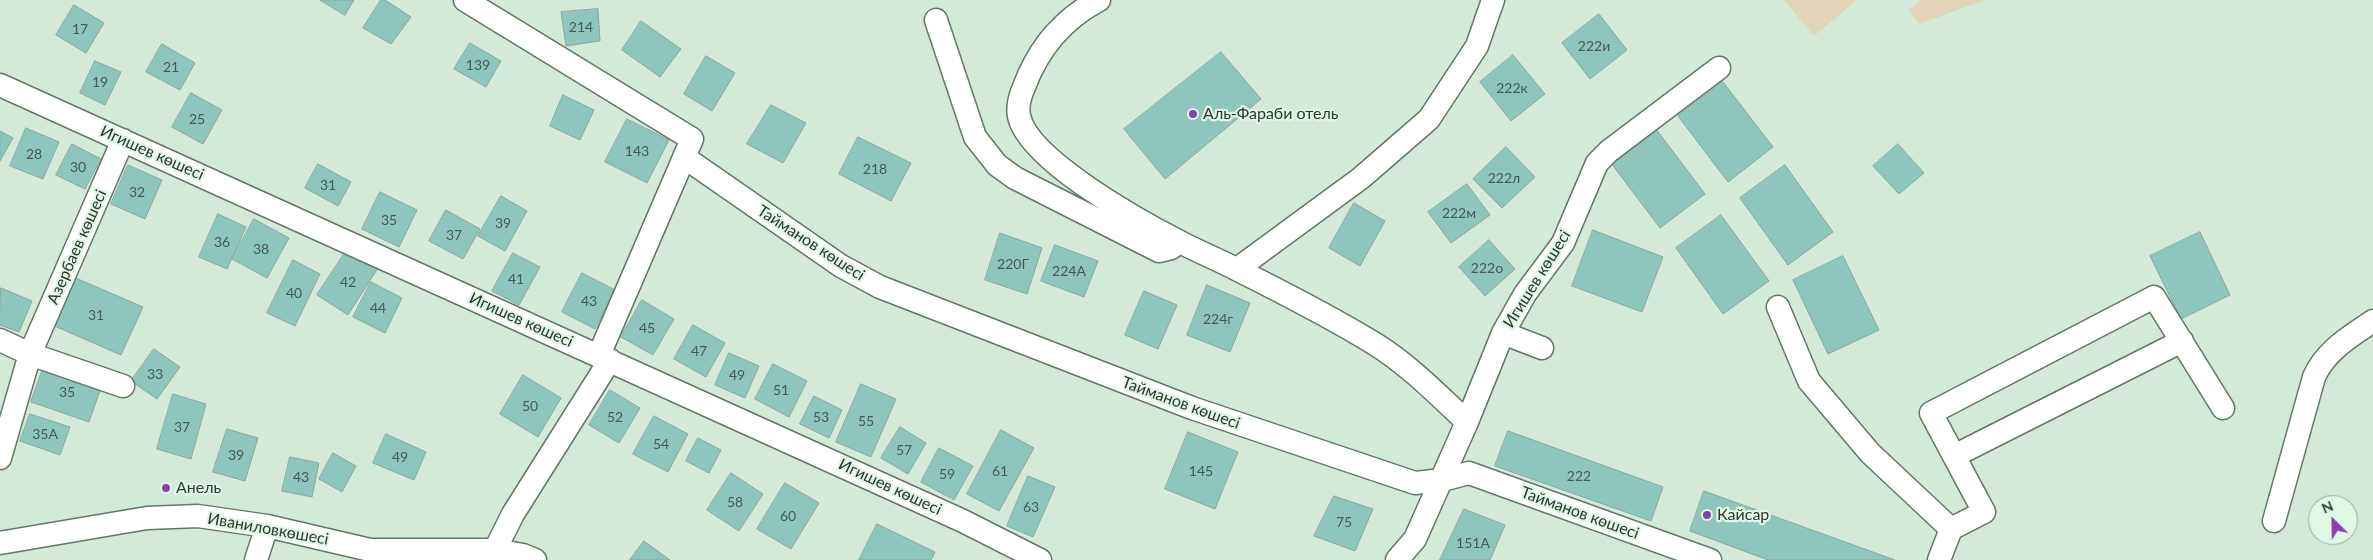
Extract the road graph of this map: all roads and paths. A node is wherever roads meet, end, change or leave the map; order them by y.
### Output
1 (465, 0) edge
2 (1099, 0) edge
3 (1493, 0) edge
4 (936, 20) dead end
5 (1719, 68) dead end
6 (0, 85) edge
7 (123, 140) junction
8 (684, 157) junction
9 (1179, 242) junction
10 (1237, 269) junction
11 (1778, 307) dead end
12 (2373, 321) edge
13 (1502, 333) junction
14 (0, 340) edge
15 (2182, 341) junction
16 (1542, 348) dead end
17 (30, 354) junction
18 (605, 357) junction
19 (124, 386) dead end
20 (2223, 408) dead end
21 (1466, 422) junction
22 (1954, 456) junction
23 (0, 458) edge
24 (1442, 480) junction
25 (2274, 521) dead end
26 (267, 526) junction
27 (1951, 529) junction
28 (0, 543) edge
29 (496, 550) junction
30 (526, 558) edge
31 (256, 560) edge
32 (1040, 560) edge
33 (1397, 560) edge
34 (1710, 560) edge
35 (1939, 560) edge

1 - 8 street
2 - 9 street
3 - 10 street
4 - 9 street
5 - 13 street, Игишев көшесі
6 - 7 street, Игишев көшесі
7 - 17 street, Азербаев көшесі
7 - 18 street, Игишев көшесі
8 - 18 street
8 - 24 street, Тайманов көшесі
9 - 10 street
10 - 21 street
11 - 27 street
12 - 25 street
13 - 16 street
13 - 21 street, Игишев көшесі
14 - 17 street
15 - 20 street
15 - 22 street
15 - 22 street
17 - 19 street
17 - 23 street, Азербаев көшесі
18 - 29 street
18 - 32 street, Игишев көшесі
21 - 24 street, Игишев көшесі
22 - 27 street
24 - 33 street, Игишев көшесі
24 - 34 street, Тайманов көшесі
26 - 28 street, Иваниловкөшесі
26 - 29 street, Иваниловкөшесі
26 - 31 street
27 - 35 street
29 - 30 street, Иваниловкөшесі

